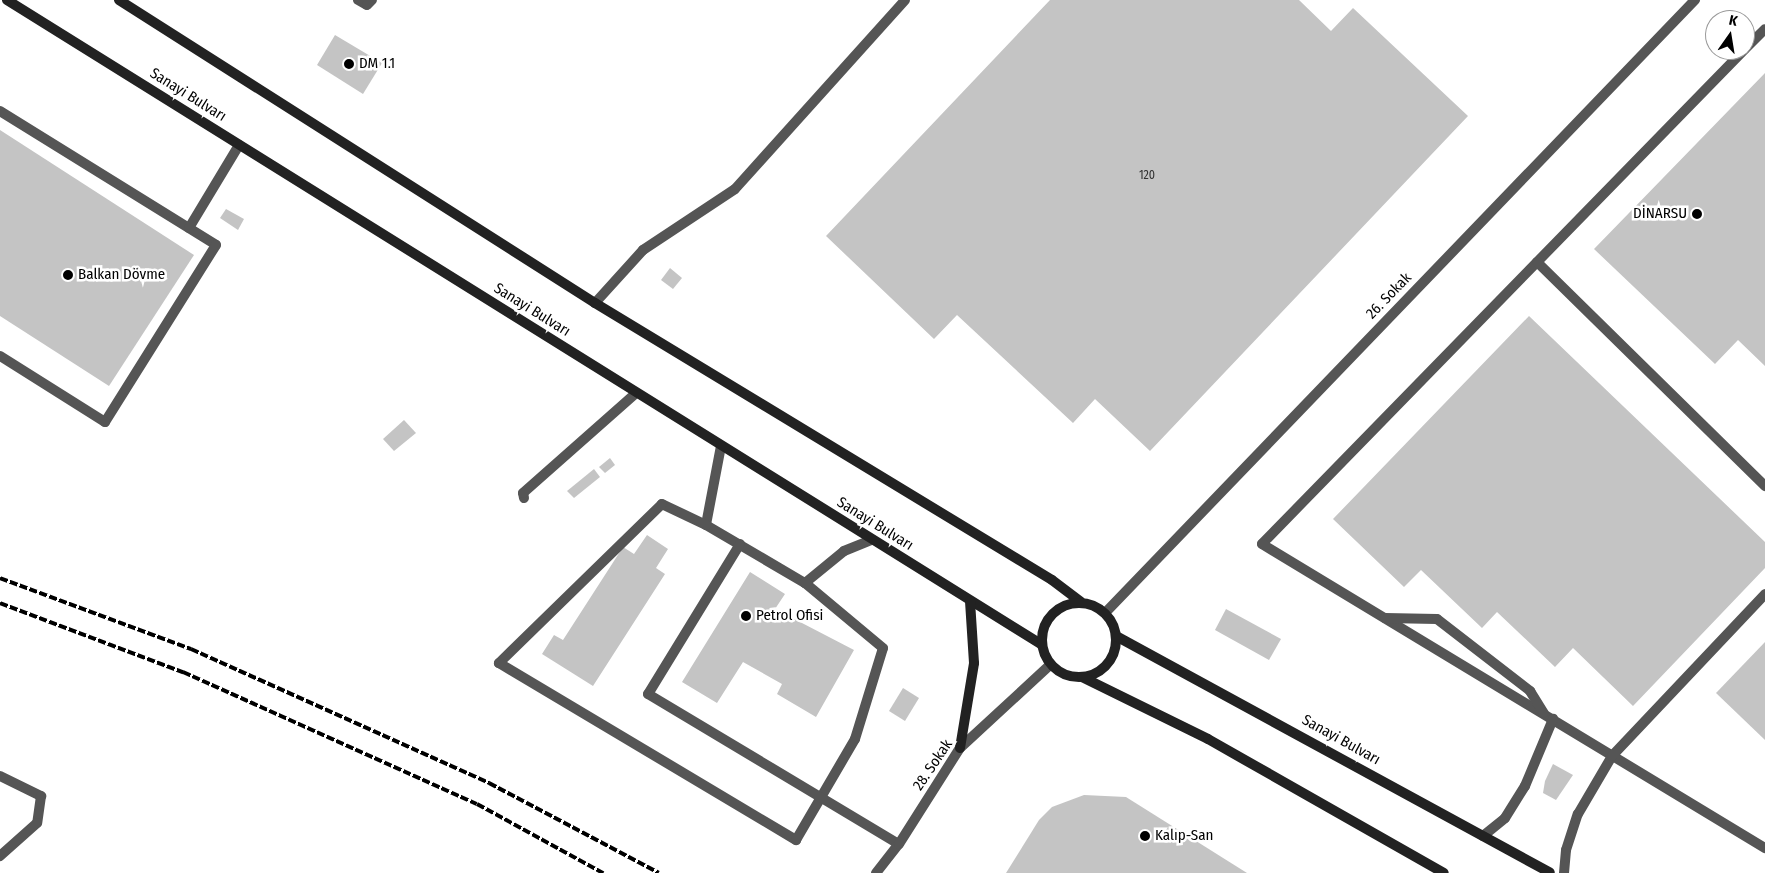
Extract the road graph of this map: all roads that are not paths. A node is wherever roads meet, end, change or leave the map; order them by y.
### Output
1 (7, 0) edge
2 (119, 0) edge
3 (358, 0) edge
4 (372, 0) edge
5 (905, 0) edge
6 (1695, 0) edge
7 (1765, 29) edge
8 (1755, 40) edge
9 (1735, 60) edge
10 (0, 111) edge
11 (239, 145) junction
12 (189, 228) junction
13 (1537, 262) junction
14 (594, 303) junction
15 (0, 356) edge
16 (636, 393) junction
17 (721, 446) junction
18 (1765, 486) edge
19 (524, 498) dead end
20 (706, 525) junction
21 (871, 540) junction
22 (740, 544) junction
23 (805, 583) junction
24 (1765, 594) edge
25 (970, 601) junction
26 (1081, 602) junction
27 (1105, 613) junction
28 (1384, 618) junction
29 (1116, 636) junction
30 (1041, 644) junction
31 (1050, 665) junction
32 (1082, 677) junction
33 (1549, 717) junction
34 (960, 748) junction
35 (1612, 756) junction
36 (0, 776) edge
37 (822, 798) junction
38 (1483, 836) junction
39 (899, 844) junction
40 (1765, 848) edge
41 (0, 856) edge
42 (876, 873) edge
43 (1444, 873) edge
44 (1550, 873) edge
45 (1564, 873) edge

1 - 11 main road, Sanayi Bulvarı
2 - 14 main road
3 - 4 street
5 - 14 street
6 - 27 street, 26. Sokak
7 - 8 street
9 - 13 street
10 - 12 street
11 - 12 street
11 - 16 main road, Sanayi Bulvarı
12 - 15 street
13 - 18 street
13 - 28 street
14 - 26 main road
16 - 17 main road, Sanayi Bulvarı
16 - 19 street
17 - 20 street
17 - 21 main road, Sanayi Bulvarı
20 - 22 street
20 - 37 street
21 - 23 street
21 - 25 main road, Sanayi Bulvarı
22 - 23 street
22 - 37 street
23 - 37 street
24 - 35 street
25 - 30 main road, Sanayi Bulvarı
25 - 34 main road
26 - 27 main road
26 - 30 main road
27 - 29 main road
28 - 33 street
28 - 33 street
29 - 32 main road
29 - 38 main road, Sanayi Bulvarı
30 - 31 main road
31 - 32 main road
31 - 34 street, 28. Sokak
32 - 43 main road
33 - 35 street
33 - 38 street
34 - 39 street, 28. Sokak
35 - 40 street
35 - 45 street
36 - 41 street
37 - 39 street
38 - 44 main road, Sanayi Bulvarı
39 - 42 street, 28. Sokak

